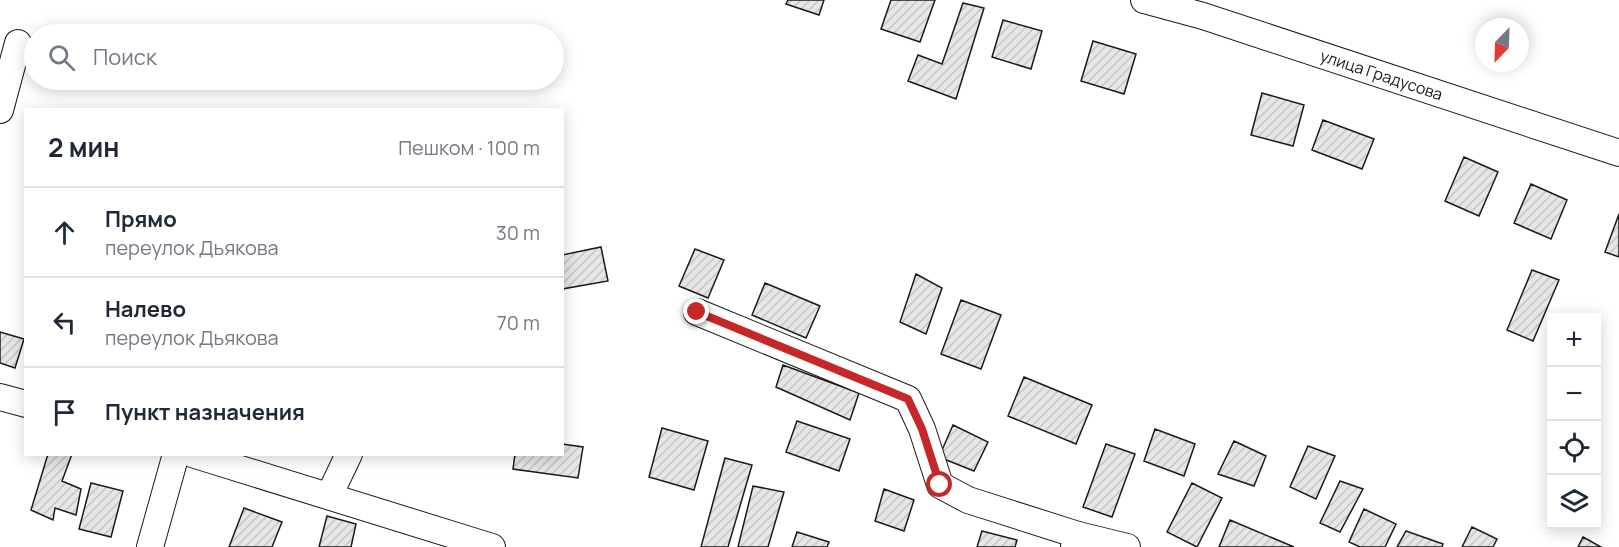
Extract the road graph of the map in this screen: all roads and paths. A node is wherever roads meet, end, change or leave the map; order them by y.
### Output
1 (1144, 0) edge
2 (1205, 8) edge
3 (18, 43) dead end
4 (0, 110) edge
5 (1619, 153) edge
6 (697, 312) dead end
7 (0, 396) edge
8 (24, 403) edge
9 (175, 456) edge
10 (199, 456) edge
11 (348, 456) edge
12 (329, 496) junction
13 (1076, 541) edge
14 (150, 547) edge
15 (492, 547) edge
16 (1127, 547) edge

1 - 2 street, улица Градусова
2 - 5 street, улица Градусова
3 - 4 street
6 - 13 street
7 - 8 street
9 - 14 street
10 - 12 street
11 - 12 street
12 - 15 street
13 - 16 street

